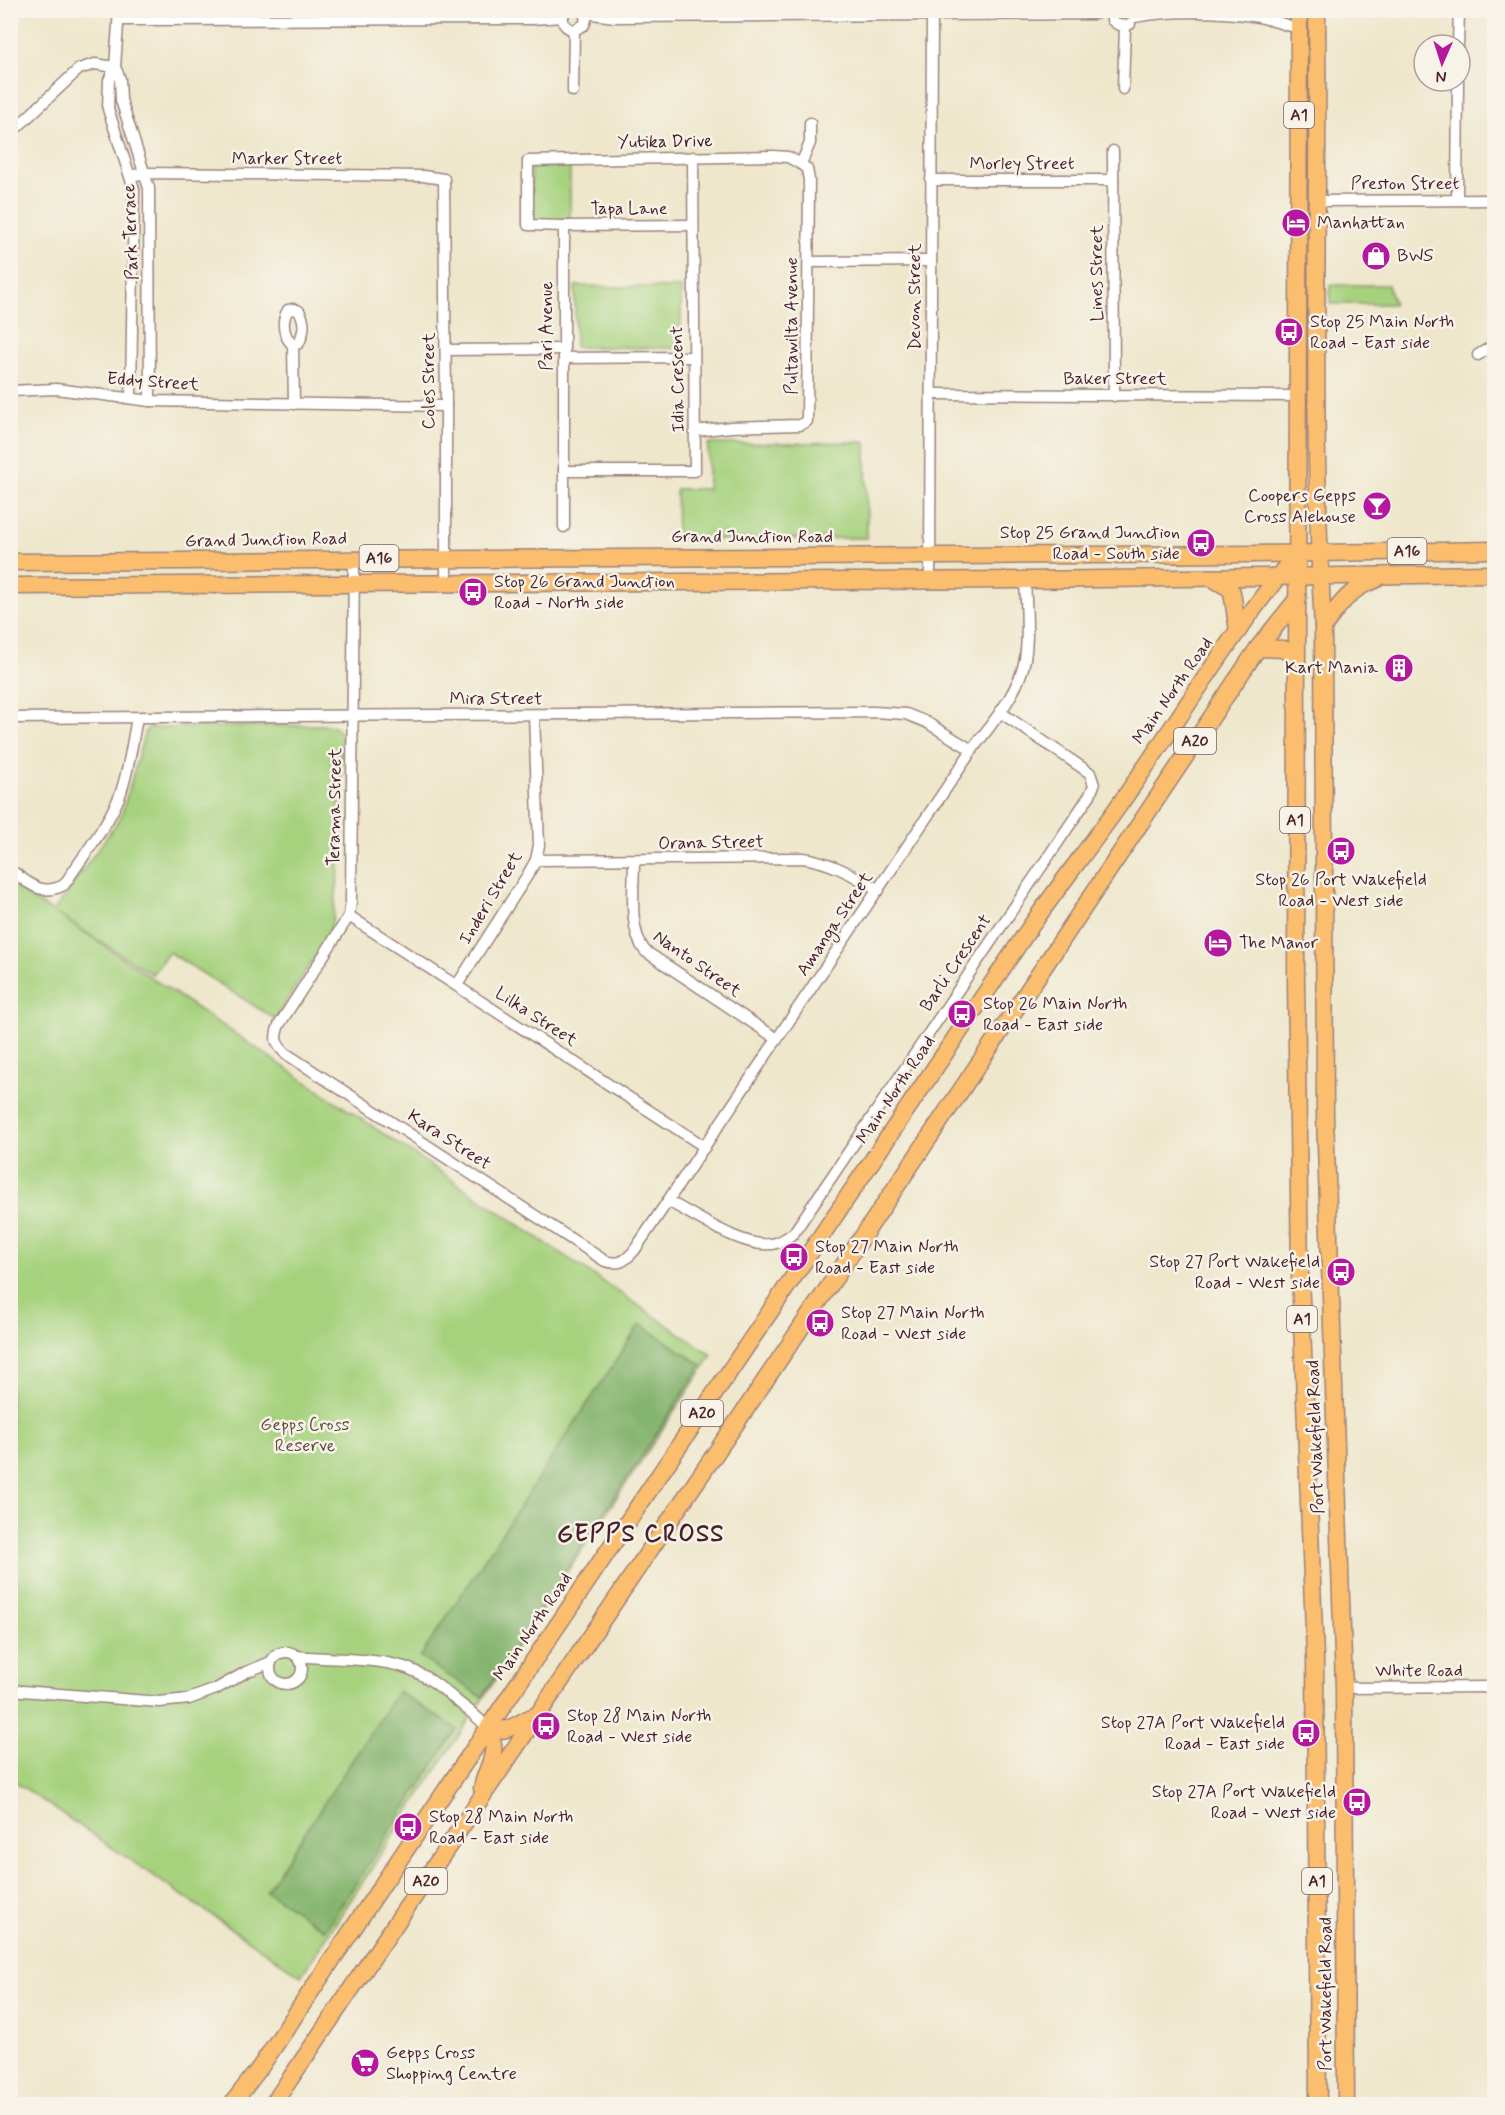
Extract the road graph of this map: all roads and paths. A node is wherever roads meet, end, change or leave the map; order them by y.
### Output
1 (1299, 10) edge
2 (1317, 10) edge
3 (1459, 10) edge
4 (584, 12) edge
5 (1099, 12) edge
6 (1211, 12) edge
7 (1136, 13) edge
8 (119, 15) edge
9 (932, 15) junction
10 (1112, 15) edge
11 (615, 17) junction
12 (569, 19) edge
13 (1125, 26) junction
14 (1299, 28) junction
15 (1317, 28) junction
16 (1458, 33) edge
17 (115, 67) junction
18 (1123, 89) dead end
19 (573, 91) dead end
20 (1458, 93) edge
21 (810, 123) dead end
22 (10, 134) edge
23 (1113, 151) dead end
24 (693, 157) junction
25 (801, 164) junction
26 (145, 174) junction
27 (130, 176) junction
28 (444, 179) joint
29 (931, 180) junction
30 (1113, 180) junction
31 (1457, 200) junction
32 (1494, 200) edge
33 (1307, 201) junction
34 (693, 225) junction
35 (564, 226) junction
36 (931, 261) junction
37 (809, 262) junction
38 (292, 345) dead end
39 (1494, 345) edge
40 (446, 350) junction
41 (564, 354) junction
42 (1478, 355) dead end
43 (694, 357) junction
44 (10, 391) edge
45 (931, 394) junction
46 (1114, 396) junction
47 (1298, 396) junction
48 (131, 398) junction
49 (150, 401) junction
50 (294, 404) junction
51 (446, 406) junction
52 (695, 431) junction
53 (564, 471) junction
54 (564, 527) dead end
55 (1494, 550) edge
56 (1319, 552) junction
57 (1297, 553) junction
58 (1006, 554) junction
59 (1042, 554) junction
60 (930, 555) junction
61 (446, 558) junction
62 (354, 559) junction
63 (10, 562) edge
64 (1494, 574) edge
65 (1320, 577) junction
66 (1384, 577) junction
67 (1212, 578) junction
68 (1276, 578) junction
69 (1297, 578) junction
70 (930, 579) junction
71 (1025, 580) junction
72 (354, 583) junction
73 (446, 583) junction
74 (10, 586) edge
75 (1297, 600) junction
76 (1323, 627) junction
77 (1238, 631) junction
78 (1258, 648) junction
79 (1296, 659) junction
80 (1000, 712) junction
81 (534, 715) junction
82 (353, 716) junction
83 (10, 718) edge
84 (137, 718) junction
85 (972, 750) junction
86 (1114, 812) junction
87 (1137, 827) junction
88 (536, 860) junction
89 (634, 860) junction
90 (10, 870) edge
91 (1295, 873) junction
92 (1323, 874) junction
93 (879, 890) junction
94 (349, 916) junction
95 (457, 985) junction
96 (275, 1034) joint
97 (777, 1039) junction
98 (705, 1147) junction
99 (668, 1201) junction
100 (616, 1264) joint
101 (1300, 1273) junction
102 (1329, 1274) junction
103 (297, 1656) junction
104 (1315, 1657) junction
105 (325, 1660) junction
106 (272, 1662) junction
107 (246, 1672) junction
108 (302, 1673) junction
109 (272, 1675) junction
110 (1494, 1687) edge
111 (1344, 1688) junction
112 (10, 1690) edge
113 (539, 1715) junction
114 (488, 1729) junction
115 (1316, 1735) junction
116 (481, 1799) junction
117 (1346, 2066) junction
118 (232, 2104) edge
119 (273, 2104) edge
120 (1318, 2104) edge
121 (1335, 2104) edge
122 (1346, 2104) edge

1 - 14 highway, A1
2 - 15 highway, A1
3 - 16 street
4 - 11 street
4 - 12 street
5 - 9 street
5 - 10 street
6 - 7 street
6 - 14 street
7 - 13 street
8 - 12 street
8 - 17 street, Park Terrace
9 - 11 street
9 - 29 street, Devon Street
10 - 13 street
11 - 12 street
12 - 19 street
13 - 18 street
14 - 15 highway
14 - 33 highway, A1
15 - 33 highway, A1
17 - 22 street
17 - 26 street, Park Terrace
17 - 27 street, Park Terrace
20 - 31 street
21 - 25 street
23 - 30 street, Lines Street
24 - 25 street, Yutika Drive
24 - 34 street, Idia Crescent
24 - 35 street, Yutika Drive
25 - 37 street, Pultawilta Avenue
26 - 27 street, Marker Street
26 - 28 street, Marker Street
26 - 49 street, Park Terrace
27 - 48 street, Park Terrace
28 - 40 street, Coles Street
29 - 30 street, Morley Street
29 - 36 street, Devon Street
30 - 46 street, Lines Street
31 - 32 street, Preston Street
31 - 33 street, Preston Street
33 - 47 highway, A1
33 - 56 highway, A1
34 - 35 street, Tapa Lane
34 - 43 street, Idia Crescent
35 - 41 street, Pari Avenue
36 - 37 street
36 - 45 street, Devon Street
37 - 52 street, Pultawilta Avenue
38 - 50 street
39 - 42 street
40 - 41 street
40 - 51 street, Coles Street
41 - 43 street
41 - 53 street, Pari Avenue
43 - 52 street, Idia Crescent
44 - 48 street, Eddy Street
45 - 46 street, Baker Street
45 - 60 street, Devon Street
46 - 47 street, Baker Street
47 - 57 highway, A1
48 - 49 street, Eddy Street
49 - 50 street, Eddy Street
50 - 51 street, Eddy Street
51 - 61 street, Coles Street
52 - 53 street, Idia Crescent
53 - 54 street, Pari Avenue
55 - 56 highway, Grand Junction Road / A16
56 - 57 highway, Grand Junction Road / A16
56 - 65 highway, Port Wakefield Road / A1
57 - 59 highway, Grand Junction Road / A16
57 - 68 highway, Main North Road / A20
57 - 69 highway, Port Wakefield Road / A1
58 - 59 highway, Grand Junction Road / A16
58 - 60 highway, Grand Junction Road / A16
58 - 71 highway
59 - 71 highway
60 - 61 highway, Grand Junction Road / A16
60 - 70 street, Devon Street
61 - 62 highway, Grand Junction Road / A16
61 - 73 street, Coles Street
62 - 63 highway, Grand Junction Road / A16
62 - 72 street, Terama Street
64 - 66 highway, A16
65 - 66 highway, A16
65 - 69 highway, A16
65 - 75 highway, A20
65 - 76 highway, Port Wakefield Road / A1
66 - 76 highway
67 - 68 highway, A16
67 - 71 highway, A16
67 - 77 highway
68 - 69 highway, A16
68 - 77 highway, Main North Road / A20
69 - 75 highway, Port Wakefield Road / A1
70 - 71 highway, A16
70 - 73 highway, A16
71 - 80 street, Amanga Street
72 - 73 highway, A16
72 - 74 highway, A16
72 - 82 street, Terama Street
75 - 78 highway, A20
75 - 79 highway, Port Wakefield Road / A1
76 - 92 highway, Port Wakefield Road / A1
77 - 86 highway, Main North Road / A20
78 - 79 highway
78 - 87 highway, A20
79 - 91 highway, Port Wakefield Road / A1
80 - 85 street, Amanga Street
80 - 99 street, Barli Crescent
81 - 82 street, Mira Street
81 - 85 street, Mira Street
81 - 88 street, Inderi Street
82 - 84 street, Mira Street
82 - 94 street, Terama Street
83 - 84 street, Mira Street
84 - 90 street
85 - 93 street, Amanga Street
86 - 87 highway
86 - 114 highway, Main North Road / A20
87 - 113 highway, A20
88 - 89 street, Orana Street
88 - 95 street, Inderi Street
89 - 93 street, Orana Street
89 - 97 street, Nanto Street
91 - 92 highway
91 - 101 highway, Port Wakefield Road / A1
92 - 102 highway, Port Wakefield Road / A1
93 - 97 street, Amanga Street
94 - 95 street, Lilka Street
94 - 96 street, Terama Street
95 - 98 street, Lilka Street
96 - 100 street, Kara Street
97 - 98 street, Amanga Street
98 - 99 street, Amanga Street
99 - 100 street, Amanga Street
101 - 102 highway
101 - 104 highway, Port Wakefield Road / A1
102 - 111 highway, Port Wakefield Road / A1
103 - 105 street
103 - 106 street
103 - 108 street
104 - 111 highway
104 - 115 highway, Port Wakefield Road / A1
105 - 108 street
105 - 114 street
106 - 107 street
106 - 109 street
107 - 109 street
107 - 112 street
108 - 109 street
110 - 111 street, White Road
111 - 115 highway
111 - 117 highway, Port Wakefield Road / A1
113 - 114 highway
113 - 116 highway, A20
114 - 116 highway
114 - 118 highway, Main North Road / A20
115 - 120 highway, Port Wakefield Road / A1
116 - 119 highway, A20
117 - 121 highway
117 - 122 highway, Port Wakefield Road / A1

